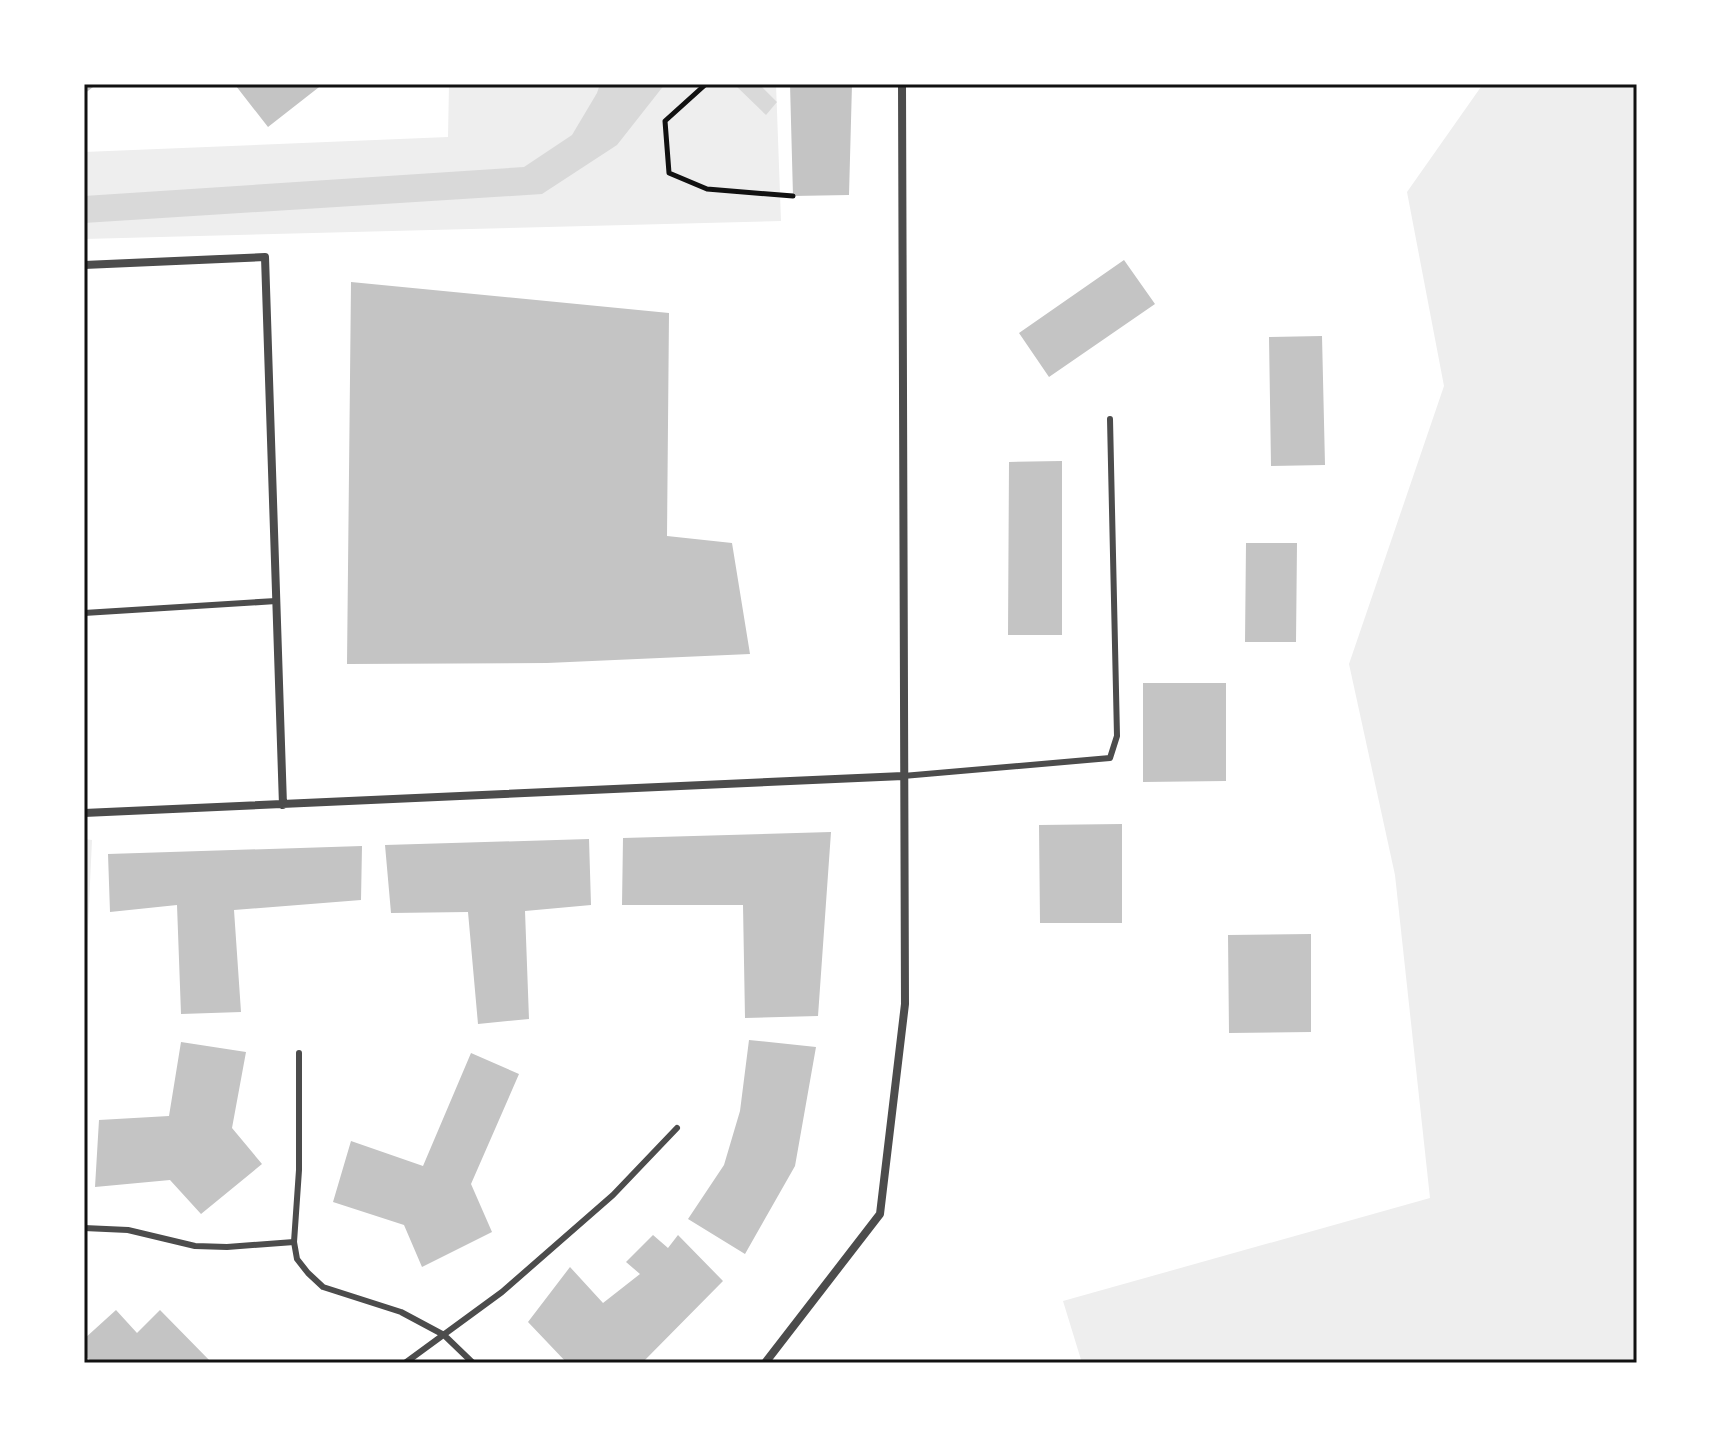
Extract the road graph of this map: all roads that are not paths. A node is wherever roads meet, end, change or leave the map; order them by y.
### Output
1 (902, 84) edge
2 (84, 265) edge
3 (1110, 419) dead end
4 (276, 601) junction
5 (84, 613) edge
6 (903, 776) junction
7 (283, 805) junction
8 (84, 813) edge
9 (299, 1053) dead end
10 (677, 1128) dead end
11 (84, 1228) edge
12 (294, 1242) junction
13 (444, 1335) junction
14 (405, 1363) edge
15 (473, 1363) edge
16 (765, 1363) edge

1 - 6 street
2 - 4 street
3 - 6 lane
4 - 5 lane
4 - 7 street
6 - 7 street
6 - 16 street
7 - 8 street
9 - 12 lane
10 - 13 lane
11 - 12 lane
12 - 13 lane
13 - 14 lane
13 - 15 lane

